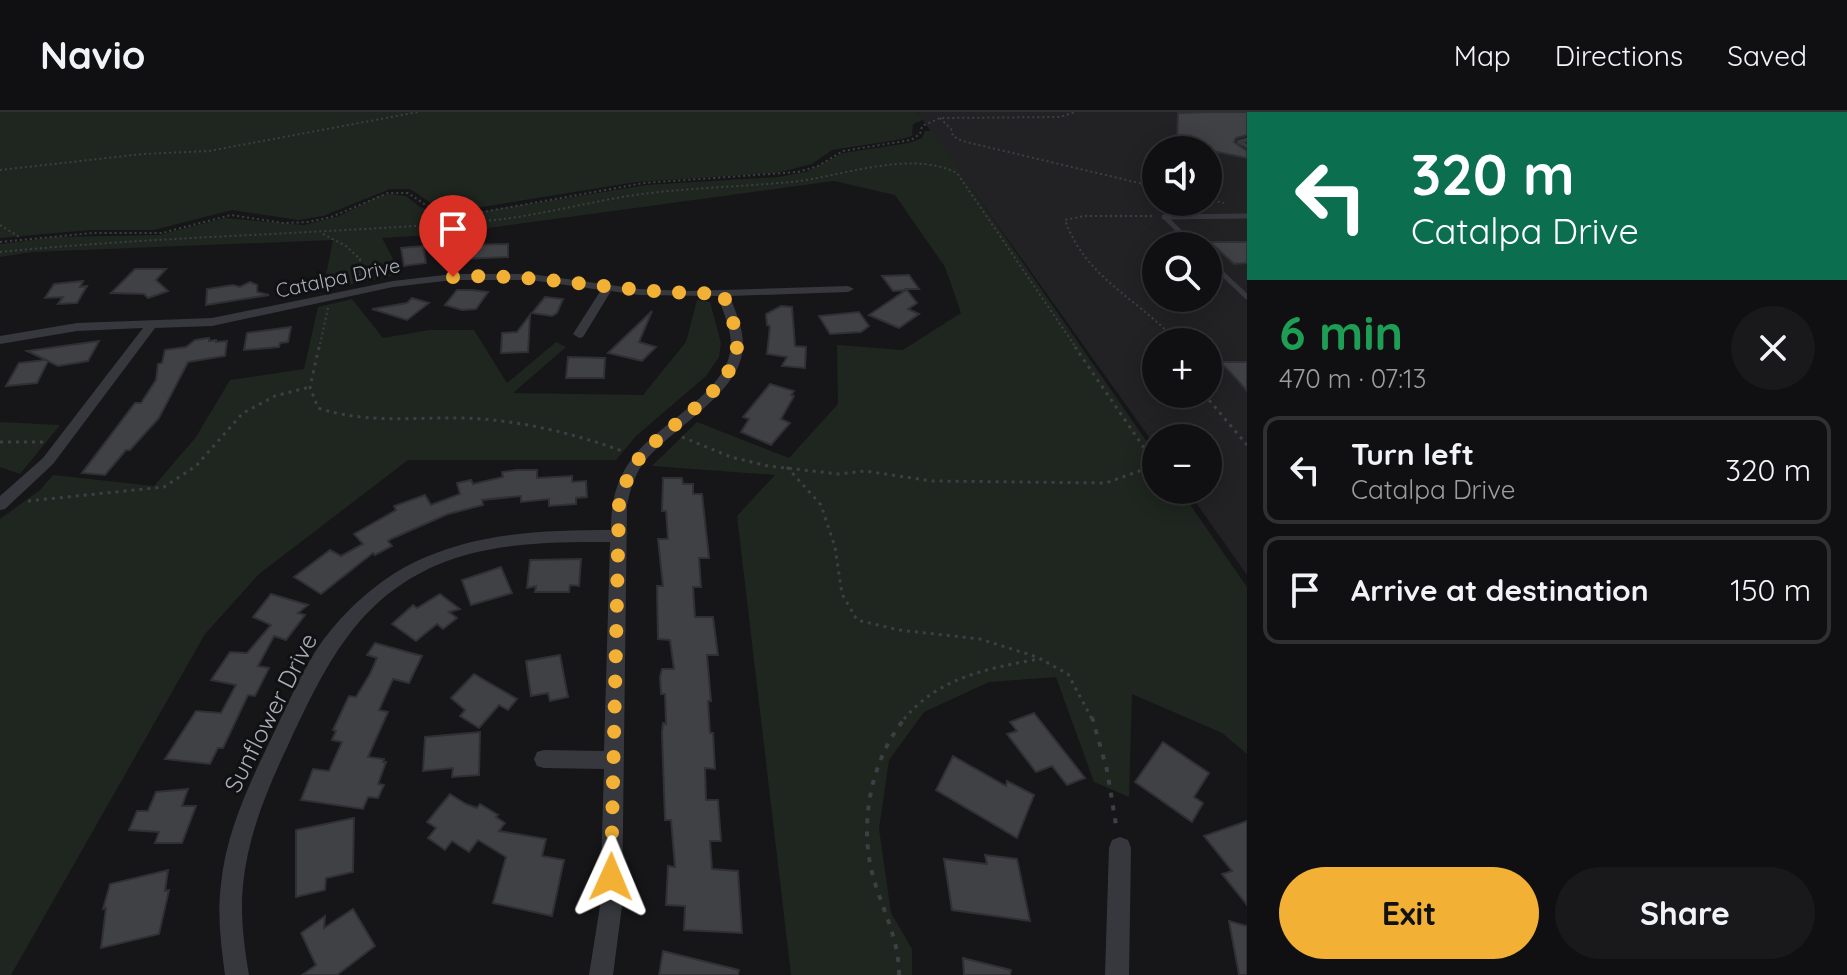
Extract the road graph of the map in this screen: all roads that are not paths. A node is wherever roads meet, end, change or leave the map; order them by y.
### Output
1 (1247, 140) edge
2 (1247, 146) edge
3 (1247, 216) edge
4 (1180, 232) edge
5 (1222, 273) edge
6 (608, 287) junction
7 (848, 289) dead end
8 (723, 293) junction
9 (1247, 297) edge
10 (152, 324) junction
11 (579, 334) dead end
12 (0, 340) edge
13 (3, 502) edge
14 (617, 536) junction
15 (544, 759) dead end
16 (614, 760) junction
17 (1120, 848) road end
18 (237, 975) edge
19 (601, 975) edge
20 (1117, 975) edge

1 - 2 lane
3 - 4 lane
5 - 9 lane
6 - 8 street, Catalpa Drive
6 - 10 street, Catalpa Drive
6 - 11 street
7 - 8 street, Catalpa Drive
8 - 14 street
10 - 12 street, Catalpa Drive
10 - 13 street
14 - 16 street
14 - 18 street, Sunflower Drive
15 - 16 street
16 - 19 street
17 - 20 street

